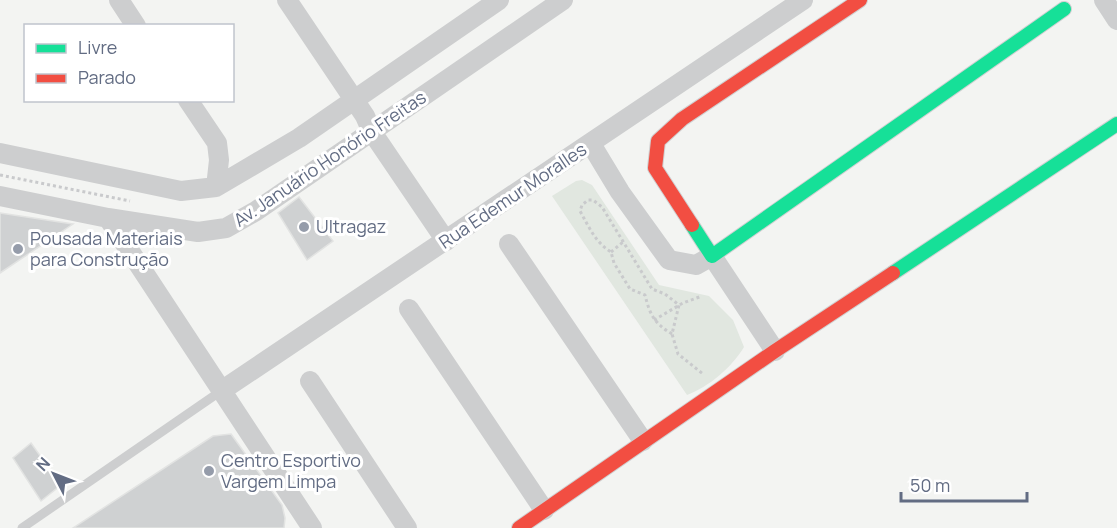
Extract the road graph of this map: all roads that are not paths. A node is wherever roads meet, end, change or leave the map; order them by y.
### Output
1 (118, 0) edge
2 (288, 0) edge
3 (499, 0) edge
4 (563, 0) edge
5 (803, 0) edge
6 (860, 0) edge
7 (1104, 0) edge
8 (1065, 9) dead end
9 (1117, 20) edge
10 (135, 24) edge
11 (354, 100) junction
12 (189, 102) edge
13 (1117, 124) edge
14 (372, 132) junction
15 (591, 144) junction
16 (0, 153) edge
17 (216, 187) junction
18 (0, 196) edge
19 (108, 218) junction
20 (446, 241) junction
21 (508, 244) dead end
22 (712, 256) junction
23 (409, 309) dead end
24 (775, 351) junction
25 (310, 381) dead end
26 (221, 391) junction
27 (643, 441) junction
28 (544, 510) junction
29 (22, 528) edge
30 (312, 528) edge
31 (407, 528) edge
32 (519, 528) edge

1 - 10 street
2 - 11 street
3 - 11 street, Av. Januário Honório Freitas
4 - 14 street, Av. Januário Honório Freitas
5 - 15 street, Rua Edemur Moralles
6 - 22 street
7 - 9 street
8 - 22 street
11 - 14 street
11 - 17 street, Av. Januário Honório Freitas
12 - 17 street
13 - 24 street
14 - 19 street, Av. Januário Honório Freitas
14 - 20 street
15 - 20 street, Rua Edemur Moralles
15 - 22 street
16 - 17 street, Av. Januário Honório Freitas
18 - 19 street, Av. Januário Honório Freitas
19 - 26 street
20 - 26 street, Rua Edemur Moralles
21 - 27 street
22 - 24 street
23 - 28 street
24 - 27 street
25 - 31 street
26 - 29 lane
26 - 30 street
27 - 28 street
28 - 32 street

